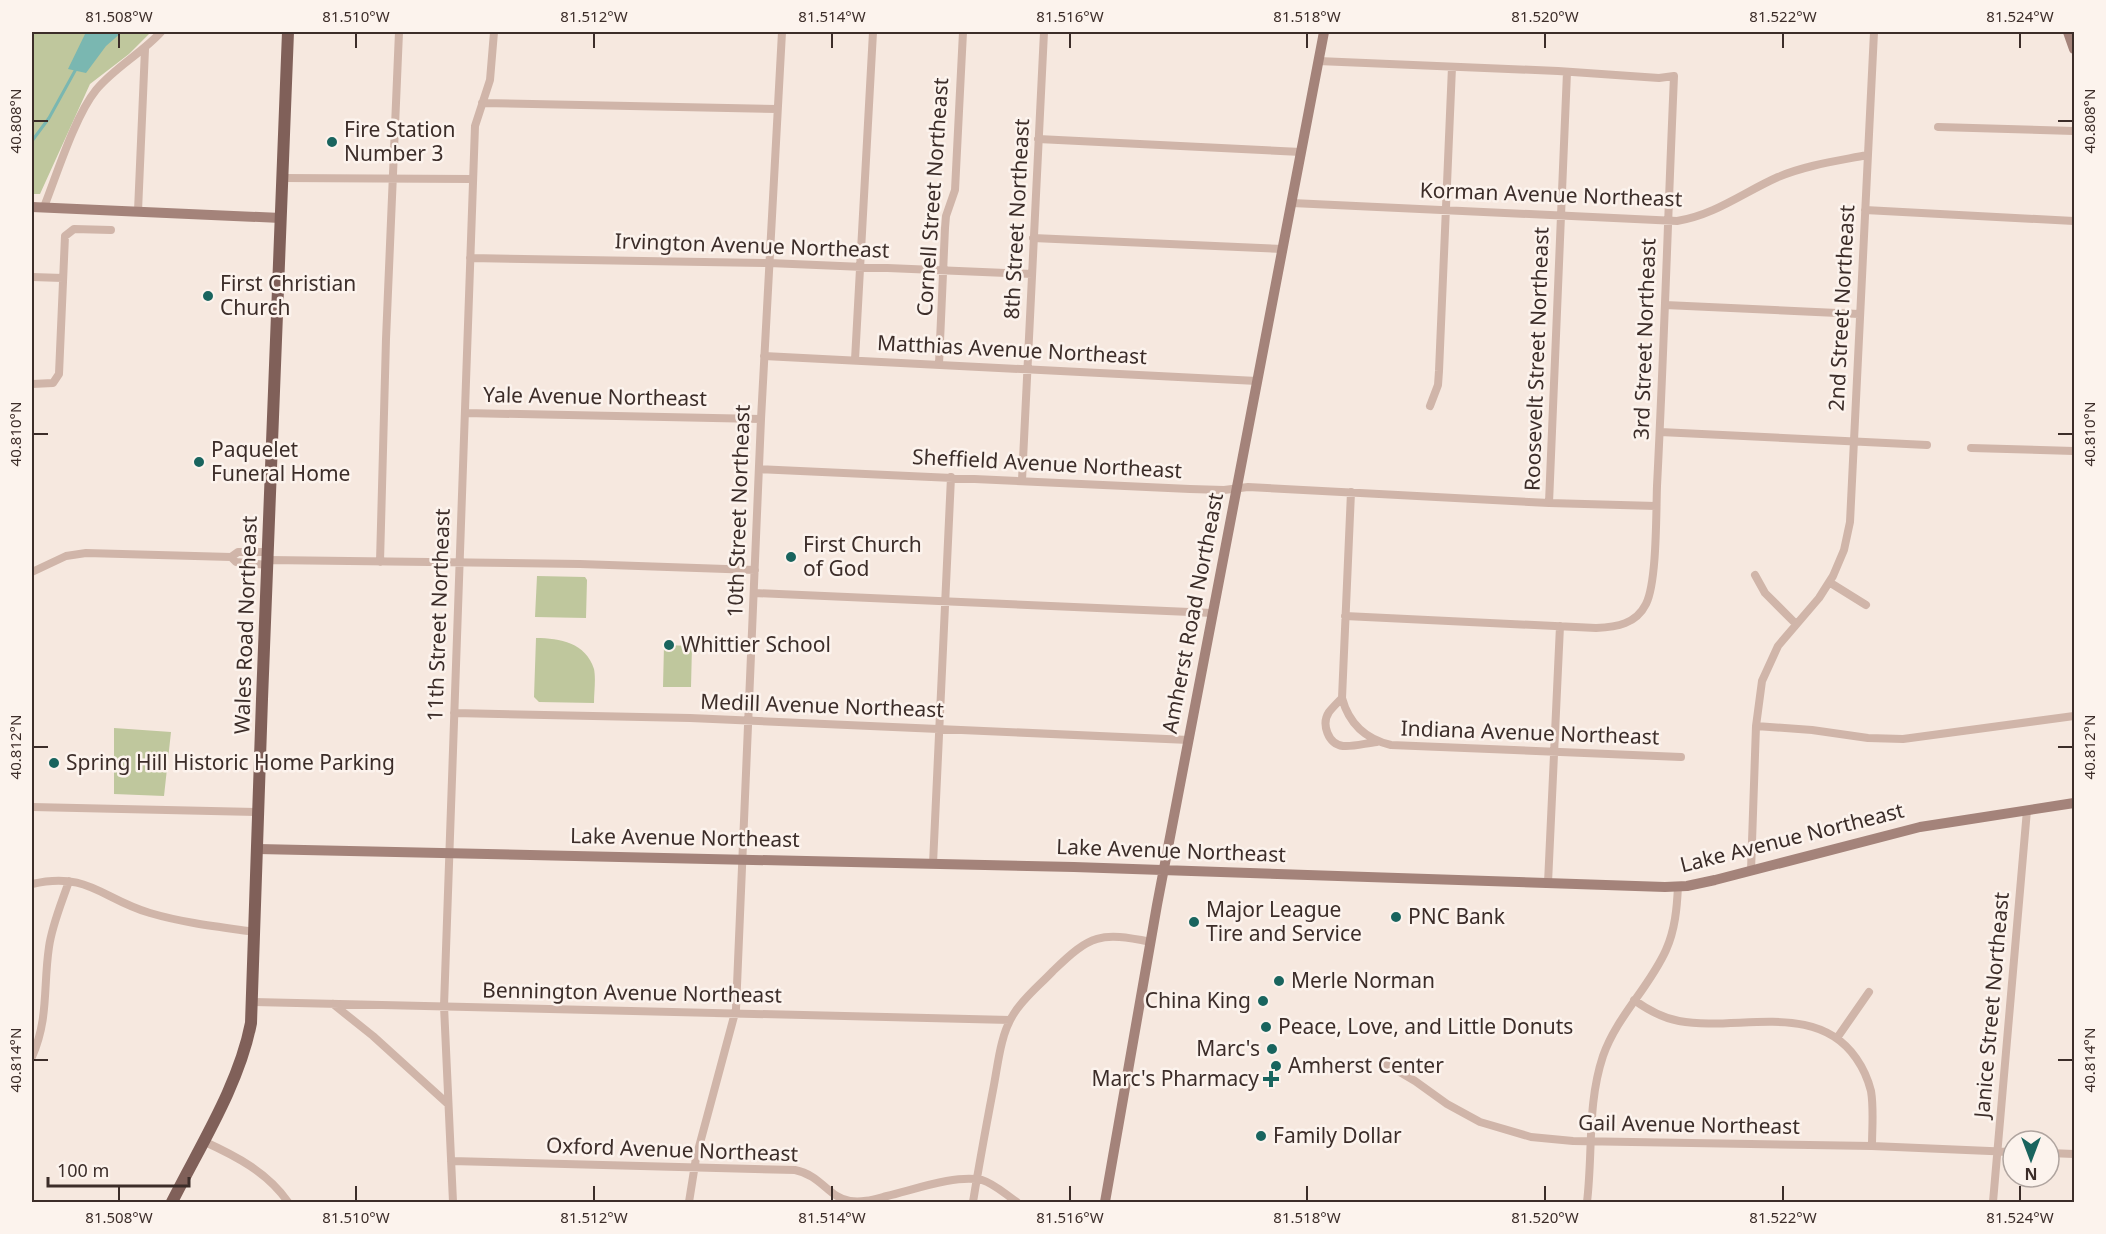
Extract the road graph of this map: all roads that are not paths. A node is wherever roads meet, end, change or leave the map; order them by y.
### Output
1 (162, 32) edge
2 (288, 32) edge
3 (399, 32) edge
4 (494, 32) edge
5 (782, 32) edge
6 (873, 32) edge
7 (963, 32) edge
8 (1044, 32) edge
9 (1324, 32) edge
10 (1874, 32) edge
11 (2068, 32) edge
12 (145, 49) junction
13 (2074, 49) edge
14 (1318, 62) junction
15 (1452, 67) junction
16 (1567, 72) junction
17 (482, 103) junction
18 (777, 109) junction
19 (1938, 127) dead end
20 (2074, 131) edge
21 (1038, 139) junction
22 (1301, 152) junction
23 (1868, 155) junction
24 (282, 178) junction
25 (394, 179) junction
26 (472, 179) junction
27 (1292, 202) junction
28 (32, 207) edge
29 (44, 207) junction
30 (1446, 209) junction
31 (1865, 210) junction
32 (138, 212) junction
33 (1561, 215) junction
34 (281, 218) junction
35 (1668, 221) junction
36 (2074, 221) edge
37 (111, 230) dead end
38 (1033, 238) junction
39 (1283, 249) junction
40 (470, 258) junction
41 (769, 263) junction
42 (861, 266) junction
43 (943, 270) junction
44 (1032, 274) junction
45 (32, 277) edge
46 (63, 278) junction
47 (1665, 305) junction
48 (1859, 314) junction
49 (764, 356) junction
50 (855, 360) junction
51 (939, 364) junction
52 (1028, 369) junction
53 (1257, 381) junction
54 (32, 384) edge
55 (1430, 406) dead end
56 (465, 413) junction
57 (761, 419) junction
58 (1660, 432) junction
59 (1854, 441) junction
60 (1927, 445) dead end
61 (1971, 448) dead end
62 (2074, 451) edge
63 (759, 469) junction
64 (951, 477) junction
65 (1022, 480) junction
66 (1236, 488) junction
67 (1351, 492) junction
68 (1549, 503) junction
69 (1656, 506) junction
70 (231, 557) junction
71 (268, 559) junction
72 (380, 562) junction
73 (459, 563) junction
74 (755, 570) junction
75 (32, 572) edge
76 (1755, 575) dead end
77 (1829, 582) junction
78 (754, 593) junction
79 (945, 600) junction
80 (1866, 605) dead end
81 (1213, 613) junction
82 (1345, 616) junction
83 (1796, 624) junction
84 (1560, 626) junction
85 (1342, 698) junction
86 (454, 713) junction
87 (2074, 716) edge
88 (748, 722) junction
89 (1756, 726) junction
90 (939, 728) junction
91 (1189, 740) junction
92 (1377, 742) junction
93 (1554, 752) junction
94 (1681, 757) dead end
95 (2074, 803) edge
96 (32, 807) edge
97 (2027, 810) junction
98 (259, 812) junction
99 (258, 849) junction
100 (449, 853) junction
101 (742, 858) junction
102 (933, 864) junction
103 (1164, 870) junction
104 (1751, 871) junction
105 (69, 881) junction
106 (1548, 883) junction
107 (32, 884) edge
108 (1678, 886) junction
109 (255, 932) junction
110 (1151, 942) junction
111 (1869, 992) dead end
112 (1634, 1000) junction
113 (253, 1002) junction
114 (333, 1004) junction
115 (444, 1006) junction
116 (735, 1012) junction
117 (1010, 1020) junction
118 (1837, 1038) junction
119 (32, 1057) edge
120 (1383, 1062) dead end
121 (448, 1104) junction
122 (203, 1141) junction
123 (1590, 1141) junction
124 (1872, 1146) junction
125 (1998, 1151) junction
126 (2001, 1151) edge
127 (451, 1161) junction
128 (694, 1167) junction
129 (976, 1179) junction
130 (850, 1202) edge
131 (172, 1203) edge
132 (288, 1203) edge
133 (453, 1203) edge
134 (690, 1203) edge
135 (973, 1203) edge
136 (1017, 1203) edge
137 (1105, 1203) edge
138 (1587, 1203) edge
139 (1993, 1203) edge

1 - 12 street
2 - 24 main road, Wales Road Northeast
3 - 25 street
4 - 17 street, 11th Street Northeast
5 - 18 street, 10th Street Northeast
6 - 42 street
7 - 43 street, Cornell Street Northeast
8 - 21 street, 8th Street Northeast
9 - 14 street, Amherst Road Northeast
10 - 23 street, 2nd Street Northeast
11 - 13 street
12 - 29 street
12 - 32 street
14 - 15 street
14 - 22 street, Amherst Road Northeast
15 - 16 street
15 - 30 street
16 - 33 street, Roosevelt Street Northeast
16 - 35 street, 3rd Street Northeast
17 - 18 street
17 - 26 street, 11th Street Northeast
18 - 41 street, 10th Street Northeast
19 - 20 street
21 - 22 street
21 - 38 street, 8th Street Northeast
22 - 27 street, Amherst Road Northeast
23 - 31 street, 2nd Street Northeast
23 - 35 street, Korman Avenue Northeast
24 - 25 street
24 - 34 main road, Wales Road Northeast
25 - 26 street
25 - 72 street
26 - 40 street, 11th Street Northeast
27 - 30 street, Korman Avenue Northeast
27 - 39 street, Amherst Road Northeast
28 - 29 street
29 - 32 street
30 - 33 street, Korman Avenue Northeast
30 - 55 street
31 - 36 street
31 - 48 street, 2nd Street Northeast
32 - 34 street
33 - 35 street, Korman Avenue Northeast
33 - 68 street, Roosevelt Street Northeast
34 - 71 main road, Wales Road Northeast
35 - 47 street, 3rd Street Northeast
37 - 46 street
38 - 39 street
38 - 44 street, 8th Street Northeast
39 - 53 street, Amherst Road Northeast
40 - 41 street, Irvington Avenue Northeast
40 - 56 street, 11th Street Northeast
41 - 42 street, Irvington Avenue Northeast
41 - 49 street, 10th Street Northeast
42 - 43 street, Irvington Avenue Northeast
42 - 50 street
43 - 44 street, Irvington Avenue Northeast
43 - 51 street, Cornell Street Northeast
44 - 52 street, 8th Street Northeast
45 - 46 street
46 - 54 street
47 - 48 street
47 - 58 street, 3rd Street Northeast
48 - 59 street, 2nd Street Northeast
49 - 50 street, Matthias Avenue Northeast
49 - 57 street, 10th Street Northeast
50 - 51 street, Matthias Avenue Northeast
51 - 52 street, Matthias Avenue Northeast
52 - 53 street, Matthias Avenue Northeast
52 - 65 street, 8th Street Northeast
53 - 66 street, Amherst Road Northeast
56 - 57 street, Yale Avenue Northeast
56 - 73 street, 11th Street Northeast
57 - 63 street, 10th Street Northeast
58 - 59 street
58 - 69 street, 3rd Street Northeast
59 - 60 street
59 - 77 street, 2nd Street Northeast
61 - 62 street
63 - 64 street, Sheffield Avenue Northeast
63 - 74 street, 10th Street Northeast
64 - 65 street, Sheffield Avenue Northeast
64 - 79 street
65 - 66 street, Sheffield Avenue Northeast
66 - 67 street, Sheffield Avenue Northeast
66 - 81 street, Amherst Road Northeast
67 - 68 street, Sheffield Avenue Northeast
67 - 82 street
68 - 69 street, Sheffield Avenue Northeast
69 - 84 street, 3rd Street Northeast
70 - 71 street
70 - 71 street
70 - 75 street
71 - 72 street
71 - 98 main road, Wales Road Northeast
72 - 73 street
73 - 74 street
73 - 86 street, 11th Street Northeast
74 - 78 street, 10th Street Northeast
76 - 83 street
77 - 80 street
77 - 83 street, 2nd Street Northeast
78 - 79 street
78 - 88 street, 10th Street Northeast
79 - 81 street
79 - 90 street
81 - 91 street, Amherst Road Northeast
82 - 84 street, 3rd Street Northeast
82 - 85 street
83 - 89 street, 2nd Street Northeast
84 - 93 street
85 - 92 street, Indiana Avenue Northeast
85 - 92 street, Indiana Avenue Northeast
86 - 88 street, Medill Avenue Northeast
86 - 100 street, 11th Street Northeast
87 - 89 street
88 - 90 street, Medill Avenue Northeast
88 - 101 street, 10th Street Northeast
89 - 104 street, 2nd Street Northeast
90 - 91 street, Medill Avenue Northeast
90 - 102 street
91 - 103 street, Amherst Road Northeast
92 - 93 street, Indiana Avenue Northeast
93 - 94 street, Indiana Avenue Northeast
93 - 106 street
95 - 97 street, Lake Avenue Northeast
96 - 98 street
97 - 104 street, Lake Avenue Northeast
97 - 125 street, Janice Street Northeast
98 - 99 main road, Wales Road Northeast
99 - 100 street, Lake Avenue Northeast
99 - 109 main road, Wales Road Northeast
100 - 101 street, Lake Avenue Northeast
100 - 115 street, 11th Street Northeast
101 - 102 street, Lake Avenue Northeast
101 - 116 street, 10th Street Northeast
102 - 103 street, Lake Avenue Northeast
103 - 106 street, Lake Avenue Northeast
103 - 110 street, Amherst Road Northeast
104 - 108 street, Lake Avenue Northeast
105 - 107 street
105 - 109 street
105 - 119 street
106 - 108 street, Lake Avenue Northeast
108 - 112 street
109 - 113 main road, Wales Road Northeast
110 - 117 street
110 - 137 street, Amherst Road Northeast
111 - 118 street
112 - 118 street
112 - 123 street
113 - 114 street, Bennington Avenue Northeast
113 - 122 main road, Wales Road Northeast
114 - 115 street, Bennington Avenue Northeast
114 - 121 street
115 - 116 street, Bennington Avenue Northeast
115 - 121 street, 11th Street Northeast
116 - 117 street, Bennington Avenue Northeast
116 - 128 street, 10th Street Northeast
117 - 129 street
118 - 124 street
120 - 123 street, Gail Avenue Northeast
121 - 127 street, 11th Street Northeast
122 - 131 main road, Wales Road Northeast
122 - 132 street
123 - 124 street, Gail Avenue Northeast
123 - 138 street
124 - 125 street, Gail Avenue Northeast
125 - 126 street, Gail Avenue Northeast
125 - 139 street, Janice Street Northeast
127 - 128 street, Oxford Avenue Northeast
127 - 133 street, 11th Street Northeast
128 - 130 street, Oxford Avenue Northeast
128 - 134 street, 10th Street Northeast
129 - 130 street, Oxford Avenue Northeast
129 - 135 street
129 - 136 street

